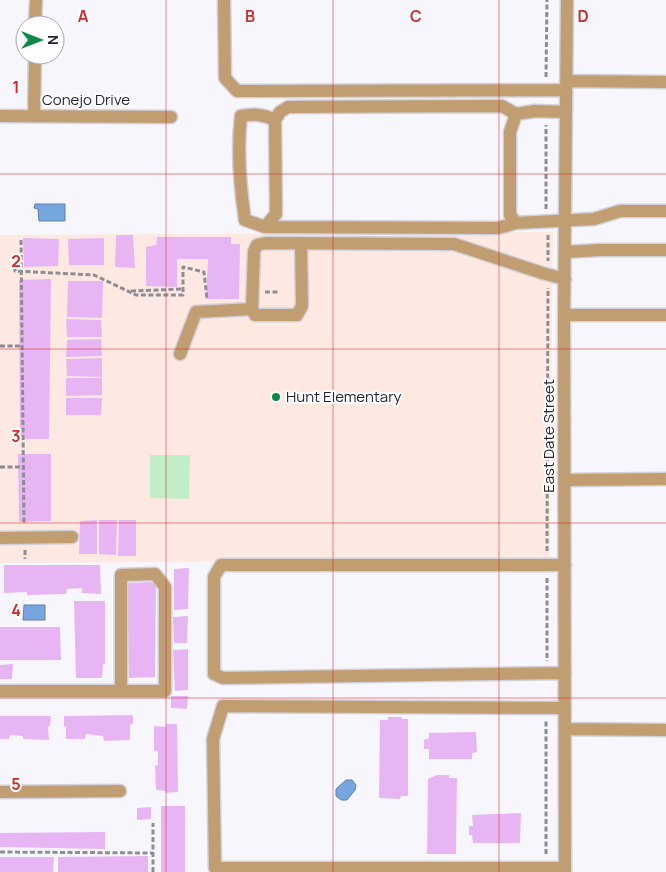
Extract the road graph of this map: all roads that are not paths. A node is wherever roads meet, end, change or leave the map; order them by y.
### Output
1 (36, 0) edge
2 (224, 0) edge
3 (567, 0) edge
4 (35, 15) edge
5 (35, 65) edge
6 (666, 82) edge
7 (566, 85) junction
8 (566, 112) junction
9 (516, 114) junction
10 (0, 116) edge
11 (34, 116) junction
12 (171, 117) dead end
13 (275, 120) junction
14 (666, 211) edge
15 (565, 220) junction
16 (516, 223) junction
17 (265, 227) junction
18 (301, 244) junction
19 (666, 250) edge
20 (565, 252) junction
21 (564, 279) junction
22 (252, 309) junction
23 (564, 316) junction
24 (666, 316) edge
25 (180, 354) dead end
26 (566, 480) junction
27 (666, 480) edge
28 (72, 537) dead end
29 (0, 538) edge
30 (565, 565) junction
31 (565, 673) junction
32 (0, 691) edge
33 (122, 691) junction
34 (565, 708) junction
35 (565, 729) junction
36 (666, 730) edge
37 (120, 791) dead end
38 (0, 792) edge
39 (565, 870) edge

1 - 4 street
2 - 7 street
3 - 7 street, East Date Street
5 - 11 street
6 - 7 street
7 - 8 street, East Date Street
8 - 9 street
8 - 15 street, East Date Street
9 - 13 street
9 - 16 street
10 - 11 street, Conejo Drive
11 - 12 street, Conejo Drive
13 - 17 street
13 - 17 street
14 - 15 street
15 - 16 street
15 - 20 street, East Date Street
16 - 17 street
18 - 21 street
18 - 22 street
18 - 22 street
19 - 20 street
20 - 21 street, East Date Street
21 - 23 street, East Date Street
22 - 25 street
23 - 24 street
23 - 26 street, East Date Street
26 - 27 street
26 - 30 street, East Date Street
28 - 29 street
30 - 31 street, East Date Street
30 - 31 street
31 - 34 street, East Date Street
32 - 33 street
33 - 33 street
34 - 35 street, East Date Street
34 - 39 street
35 - 36 street
35 - 39 street, East Date Street
37 - 38 street

